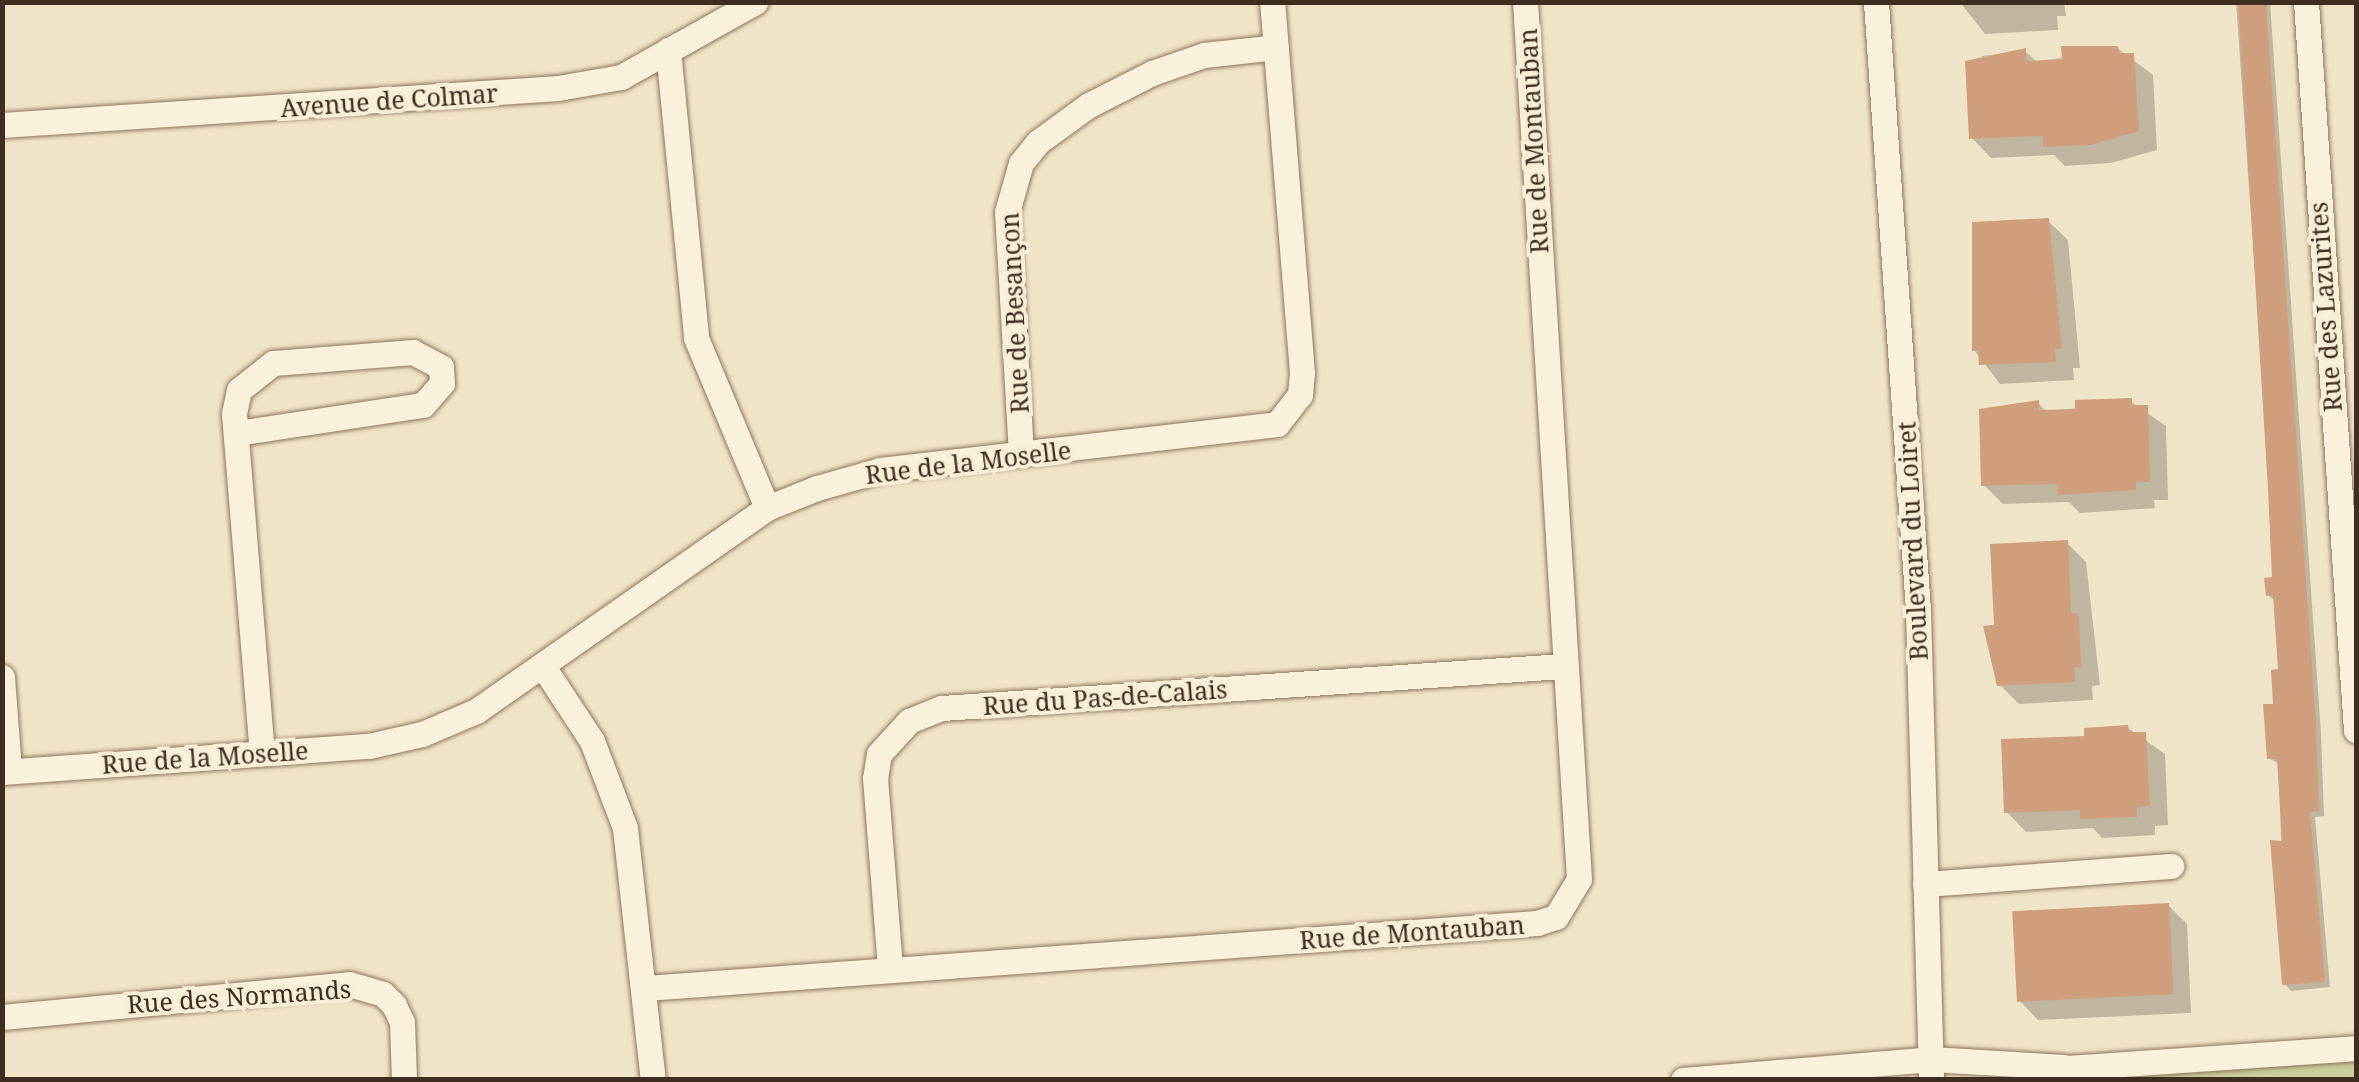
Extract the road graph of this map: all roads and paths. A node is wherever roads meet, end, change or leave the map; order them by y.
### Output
1 (755, 2) edge
2 (1272, 2) edge
3 (1525, 2) edge
4 (1876, 2) edge
5 (2306, 2) edge
6 (1276, 47) junction
7 (668, 50) junction
8 (2, 125) edge
9 (238, 433) junction
10 (1021, 454) junction
11 (767, 508) junction
12 (1563, 666) junction
13 (544, 668) junction
14 (2, 677) edge
15 (2356, 730) edge
16 (262, 752) junction
17 (6, 772) edge
18 (2171, 866) dead end
19 (1926, 884) junction
20 (890, 968) junction
21 (646, 988) junction
22 (2, 1016) edge
23 (2356, 1048) edge
24 (2064, 1067) junction
25 (1931, 1069) edge
26 (404, 1080) edge
27 (653, 1080) edge
28 (1683, 1080) edge
29 (1997, 1080) edge

1 - 7 street, Avenue de Colmar
2 - 6 street, Rue de la Moselle
3 - 12 street, Rue de Montauban
4 - 19 street, Boulevard du Loiret
5 - 15 street, Rue des Lazurites
6 - 10 street, Rue de Besançon
6 - 10 street, Rue de la Moselle
7 - 8 street, Avenue de Colmar
7 - 11 street
9 - 9 street
9 - 16 street
10 - 11 street, Rue de la Moselle
11 - 13 street, Rue de la Moselle
12 - 20 street, Rue du Pas-de-Calais
12 - 20 street, Rue de Montauban
13 - 16 street, Rue de la Moselle
13 - 21 street
14 - 17 street
16 - 17 street, Rue de la Moselle
18 - 19 street
19 - 25 street, Boulevard du Loiret
20 - 21 street, Rue de Montauban
21 - 27 street
22 - 26 street, Rue des Normands
23 - 24 street
24 - 25 street
24 - 29 street
25 - 28 street

